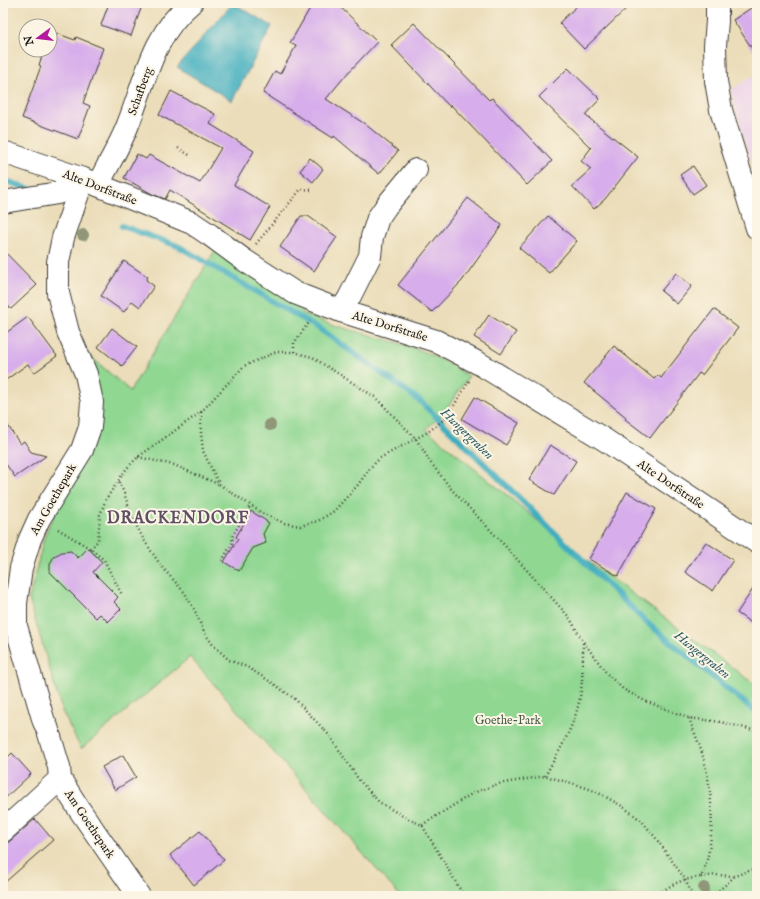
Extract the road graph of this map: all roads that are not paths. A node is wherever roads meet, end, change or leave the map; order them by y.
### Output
1 (191, 3) edge
2 (716, 3) edge
3 (3, 152) edge
4 (416, 170) dead end
5 (90, 182) junction
6 (3, 202) edge
7 (757, 228) edge
8 (341, 311) junction
9 (757, 542) edge
10 (10, 627) edge
11 (60, 779) junction
12 (3, 831) edge
13 (139, 896) edge

1 - 5 street, Schafberg
2 - 7 street
3 - 5 street, Alte Dorfstraße
4 - 8 street
5 - 6 street
5 - 8 street, Alte Dorfstraße
5 - 10 street, Am Goethepark
8 - 9 street, Alte Dorfstraße
10 - 11 street, Am Goethepark
11 - 12 street
11 - 13 street, Am Goethepark

